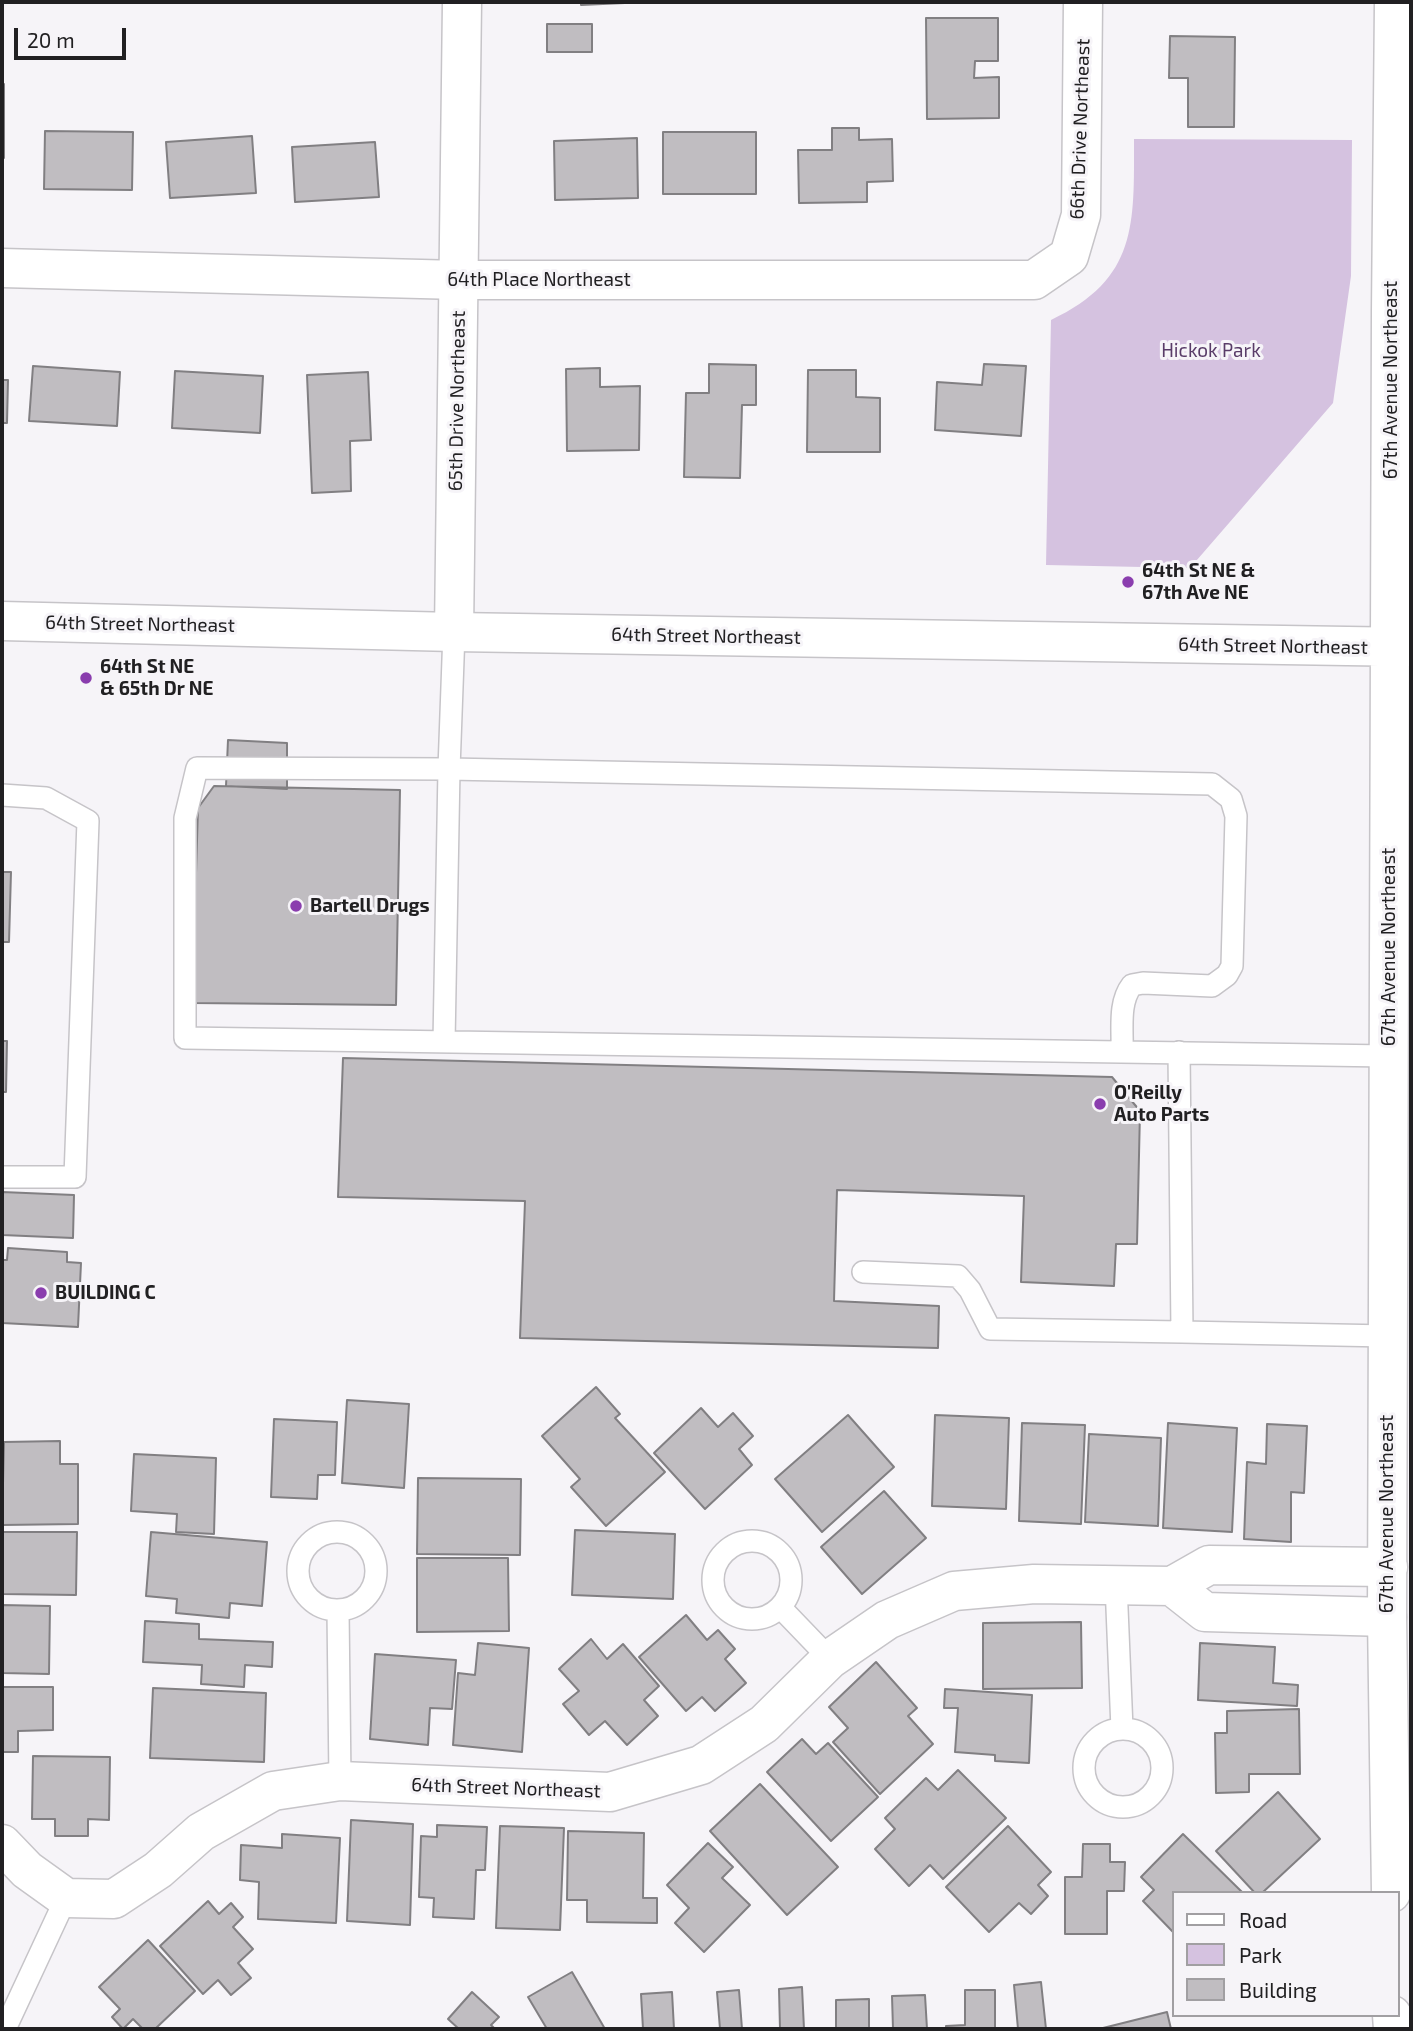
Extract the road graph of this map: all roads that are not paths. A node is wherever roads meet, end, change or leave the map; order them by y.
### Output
1 (462, 2) edge
2 (1083, 2) edge
3 (1394, 2) edge
4 (1402, 115) edge
5 (1069, 256) joint
6 (2, 268) edge
7 (458, 280) junction
8 (2, 621) edge
9 (454, 632) junction
10 (1400, 648) edge
11 (449, 769) junction
12 (2, 795) edge
13 (444, 1042) junction
14 (1122, 1051) junction
15 (1179, 1052) junction
16 (1388, 1055) junction
17 (2, 1178) edge
18 (863, 1272) dead end
19 (1182, 1332) junction
20 (1388, 1336) junction
21 (1395, 1545) edge
22 (1116, 1584) junction
23 (1172, 1586) junction
24 (780, 1607) dead end
25 (338, 1610) dead end
26 (1387, 1616) junction
27 (830, 1659) junction
28 (1122, 1729) dead end
29 (340, 1781) junction
30 (2, 1844) edge
31 (1391, 1891) edge
32 (66, 1898) junction
33 (5, 2029) edge

1 - 7 street, 65th Drive Northeast
2 - 5 street, 66th Drive Northeast
3 - 4 street, 67th Avenue Northeast
4 - 10 street, 67th Avenue Northeast
5 - 7 street, 64th Place Northeast
6 - 7 street, 64th Place Northeast
7 - 9 street, 65th Drive Northeast
8 - 9 street, 64th Street Northeast
9 - 10 street, 64th Street Northeast
9 - 11 lane
10 - 16 street, 67th Avenue Northeast
11 - 13 lane
11 - 13 lane
11 - 14 lane
12 - 17 lane
13 - 14 lane
14 - 15 lane
15 - 16 lane
15 - 19 lane
16 - 20 street, 67th Avenue Northeast
18 - 19 lane
19 - 20 lane
20 - 21 street, 67th Avenue Northeast
21 - 23 street
21 - 26 street, 67th Avenue Northeast
22 - 23 street, 64th Street Northeast
22 - 27 street, 64th Street Northeast
22 - 28 lane
23 - 26 street
24 - 27 lane
25 - 29 lane
26 - 31 street, 67th Avenue Northeast
27 - 29 street, 64th Street Northeast
29 - 32 street, 64th Street Northeast
30 - 32 street
32 - 33 lane

